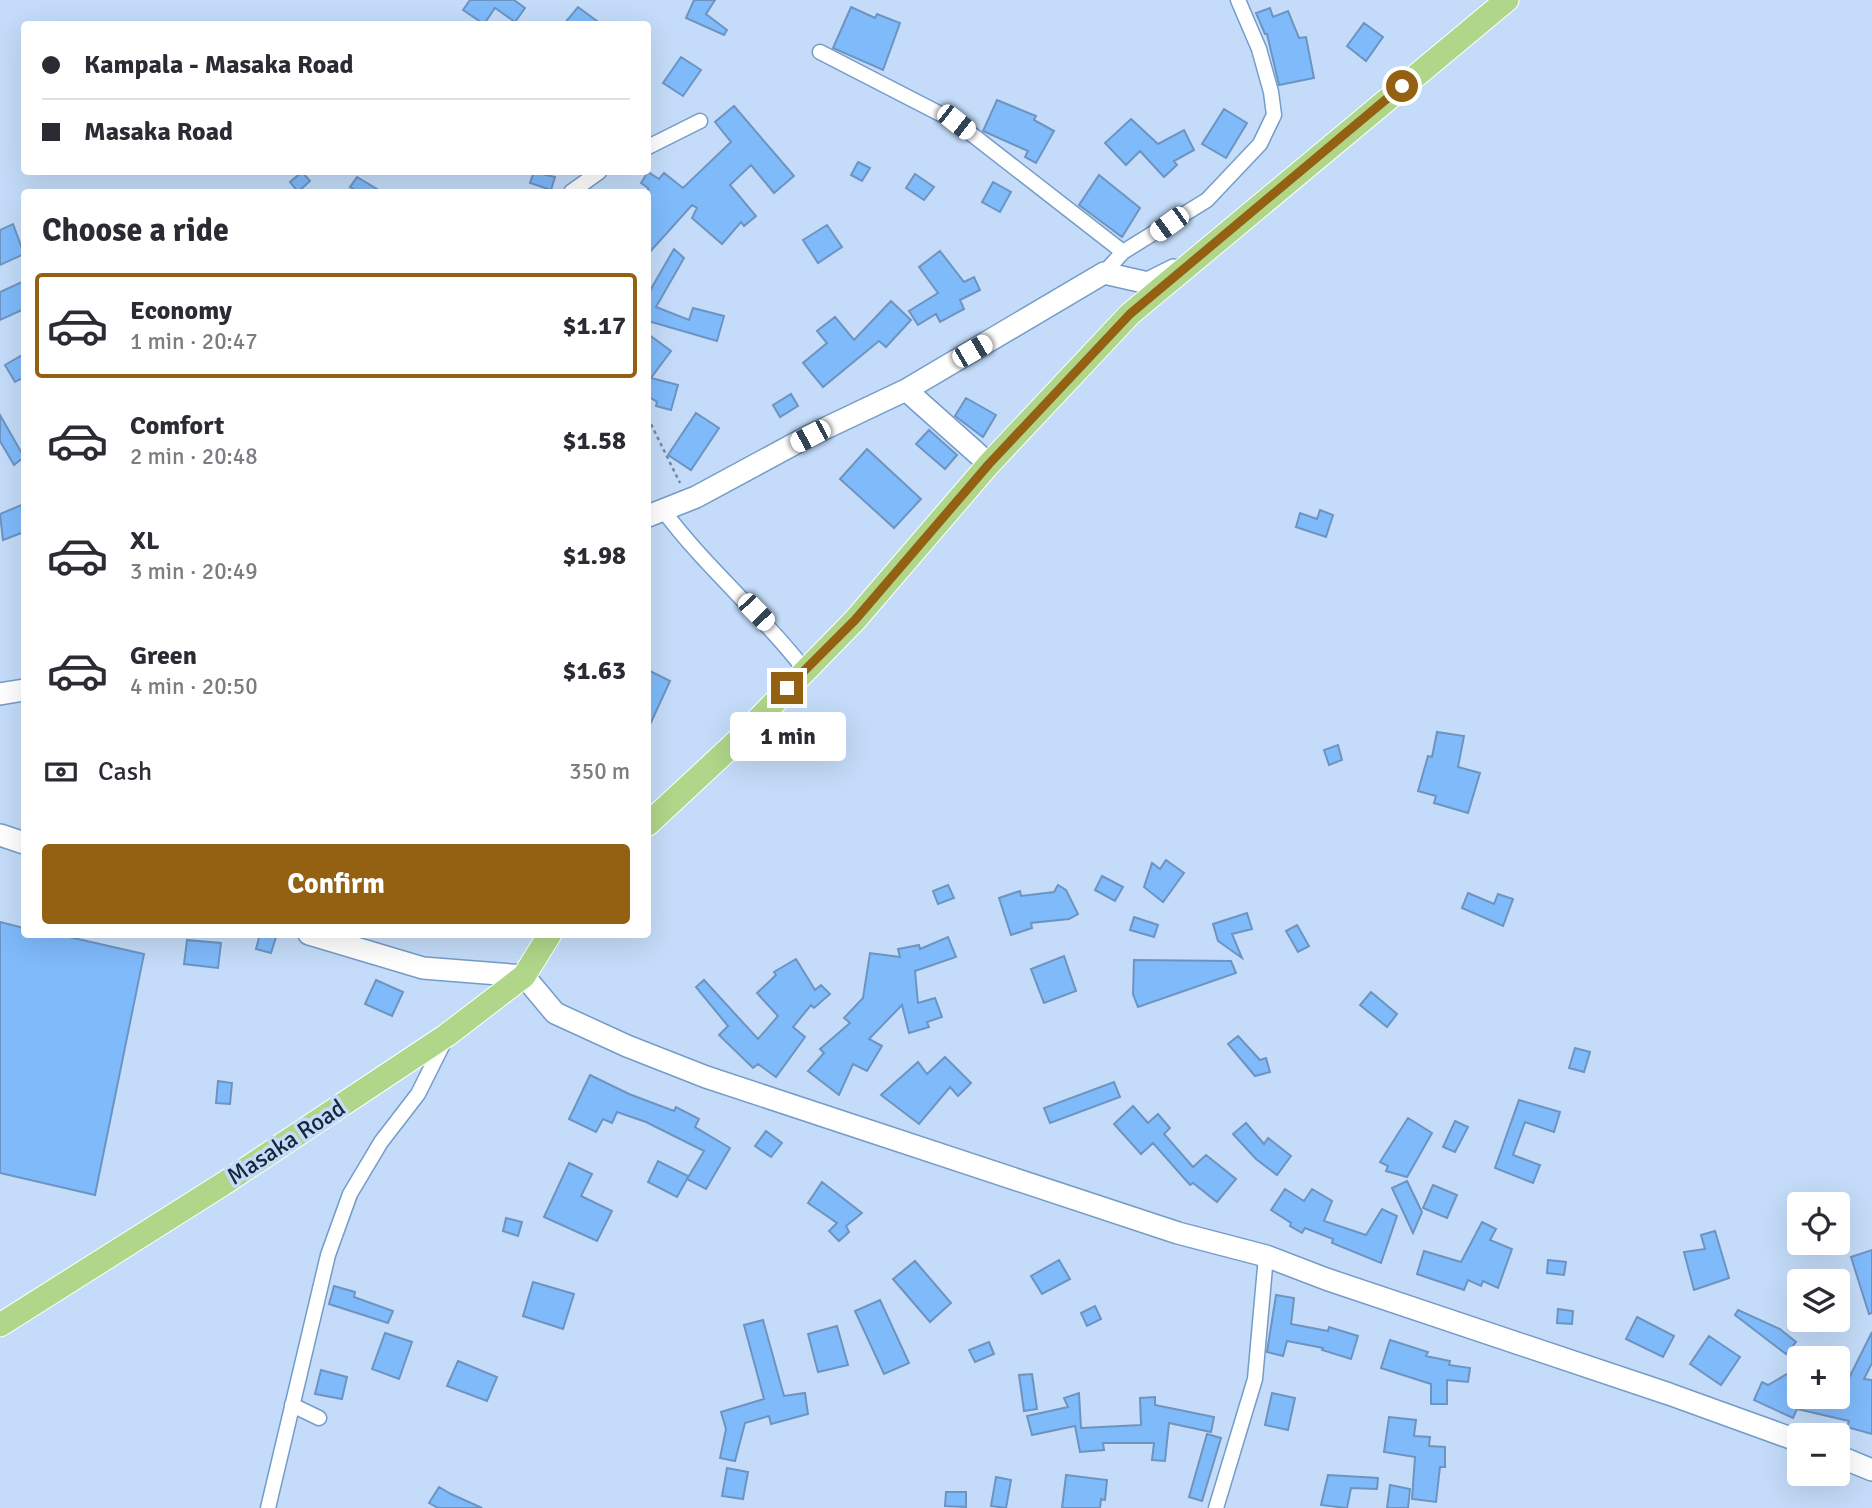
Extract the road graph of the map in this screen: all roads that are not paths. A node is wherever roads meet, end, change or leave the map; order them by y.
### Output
1 (1238, 0) edge
2 (1507, 0) edge
3 (820, 52) dead end
4 (700, 121) dead end
5 (651, 146) edge
6 (595, 175) edge
7 (575, 189) edge
8 (1124, 252) junction
9 (1194, 258) junction
10 (1104, 273) junction
11 (906, 390) junction
12 (989, 464) junction
13 (655, 513) edge
14 (804, 669) junction
15 (21, 690) edge
16 (0, 694) edge
17 (651, 821) edge
18 (0, 835) edge
19 (21, 842) edge
20 (322, 938) edge
21 (548, 938) edge
22 (524, 976) junction
23 (447, 1035) junction
24 (1266, 1256) junction
25 (0, 1325) edge
26 (292, 1405) junction
27 (319, 1418) dead end
28 (1787, 1437) edge
29 (1850, 1461) edge
30 (1872, 1470) edge
31 (268, 1508) edge
32 (1216, 1508) edge

1 - 8 street
2 - 9 main road
3 - 8 street
4 - 5 street
6 - 7 street
8 - 10 street
9 - 10 main road
9 - 12 main road
10 - 11 main road
11 - 12 main road
11 - 13 main road
12 - 14 main road
13 - 14 street
14 - 17 main road
15 - 16 main road
18 - 19 main road
20 - 22 main road
21 - 22 main road, Masaka Road
22 - 23 main road, Masaka Road
22 - 24 main road
23 - 25 main road, Masaka Road
23 - 26 street
24 - 28 main road
24 - 32 street
26 - 27 street
26 - 31 street
29 - 30 main road

